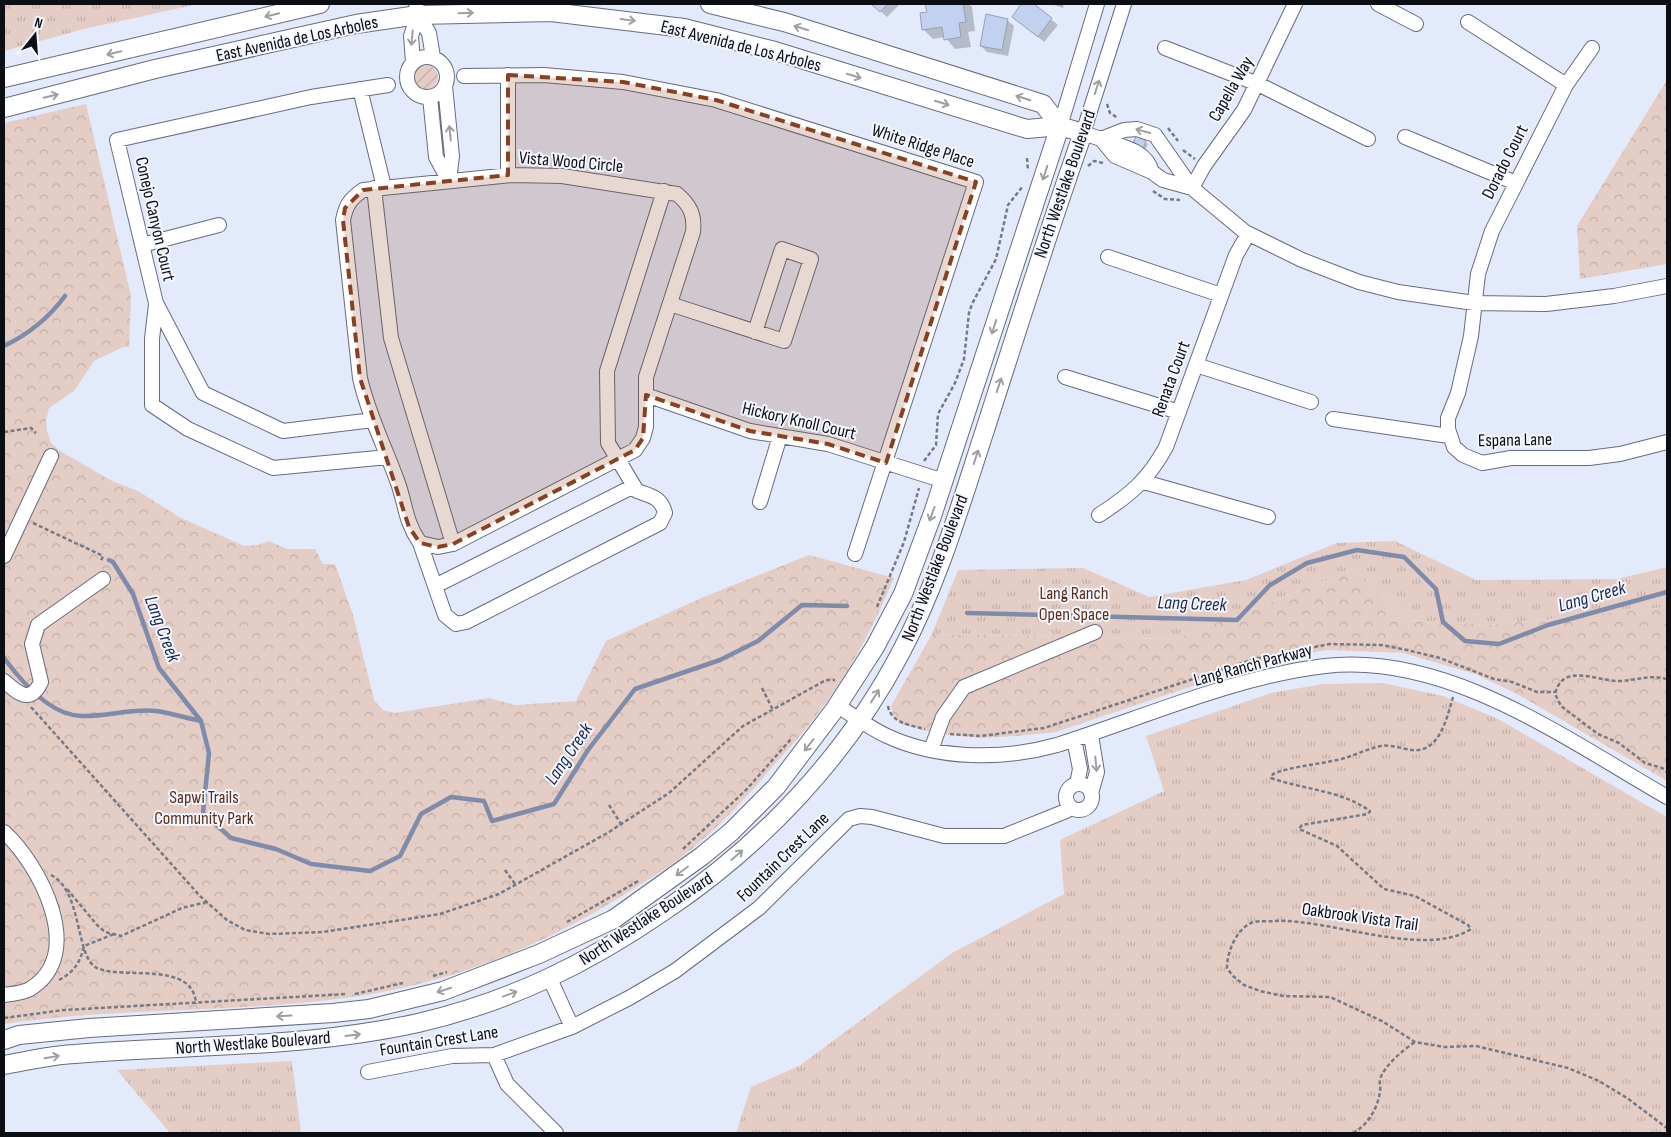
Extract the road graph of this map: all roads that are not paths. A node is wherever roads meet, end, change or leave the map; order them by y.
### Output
1 (320, 4) edge
2 (710, 4) edge
3 (1097, 4) edge
4 (1124, 4) edge
5 (1295, 4) edge
6 (1378, 4) edge
7 (417, 9) edge
8 (1468, 22) dead end
9 (1416, 24) dead end
10 (1165, 48) dead end
11 (1592, 48) dead end
12 (433, 57) junction
13 (412, 62) junction
14 (508, 75) junction
15 (464, 76) dead end
16 (4, 78) edge
17 (1258, 84) junction
18 (1566, 84) junction
19 (388, 85) dead end
20 (445, 86) junction
21 (360, 90) junction
22 (430, 97) junction
23 (4, 108) edge
24 (1060, 126) junction
25 (1083, 133) junction
26 (1405, 137) dead end
27 (1101, 139) junction
28 (1368, 139) dead end
29 (1164, 150) junction
30 (1152, 172) junction
31 (508, 175) junction
32 (449, 181) junction
33 (1516, 183) junction
34 (379, 187) junction
35 (1192, 188) junction
36 (664, 191) junction
37 (220, 225) dead end
38 (1248, 234) junction
39 (142, 245) junction
40 (1108, 257) dead end
41 (1667, 286) edge
42 (1221, 295) junction
43 (156, 303) junction
44 (1474, 303) junction
45 (670, 304) junction
46 (754, 332) junction
47 (1196, 365) junction
48 (1065, 376) dead end
49 (646, 395) junction
50 (1311, 402) dead end
51 (1179, 412) junction
52 (373, 420) junction
53 (1333, 420) dead end
54 (780, 436) junction
55 (1449, 436) junction
56 (1667, 442) edge
57 (50, 456) dead end
58 (388, 457) junction
59 (618, 459) junction
60 (886, 463) junction
61 (944, 482) junction
62 (1144, 482) junction
63 (634, 486) junction
64 (760, 502) dead end
65 (1099, 514) dead end
66 (1268, 517) dead end
67 (420, 543) junction
68 (453, 544) junction
69 (855, 554) dead end
70 (4, 556) edge
71 (102, 579) dead end
72 (435, 586) junction
73 (1094, 632) dead end
74 (4, 681) edge
75 (837, 705) junction
76 (860, 720) junction
77 (1091, 735) junction
78 (1074, 739) junction
79 (931, 750) junction
80 (1077, 784) junction
81 (1091, 792) junction
82 (1667, 797) edge
83 (1071, 807) junction
84 (4, 832) edge
85 (550, 979) junction
86 (4, 996) edge
87 (572, 1027) junction
88 (4, 1040) edge
89 (494, 1055) junction
90 (4, 1065) edge
91 (368, 1072) dead end
92 (556, 1133) edge

1 -> 16 main road, East Avenida de Los Arboles
24 -> 2 main road, East Avenida de Los Arboles
3 - 24 street, North Westlake Boulevard
25 -> 4 street, North Westlake Boulevard
5 - 17 street, Capella Way
6 - 9 street
7 - 12 street
7 -> 13 street
23 -> 7 main road, East Avenida de Los Arboles
7 -> 24 main road, East Avenida de Los Arboles
8 - 18 street
10 - 17 street
11 - 18 street, Dorado Court
12 - 13 street
12 - 20 street
13 - 22 street
14 - 15 street, White Ridge Place
14 - 31 street
14 - 60 street, White Ridge Place
17 - 28 street
17 - 35 street, Capella Way
18 - 33 street, Dorado Court
19 - 21 street, Conejo Canyon Court
20 - 22 street
32 -> 20 street
21 - 34 street
21 - 39 street, Conejo Canyon Court
22 - 32 street
24 - 25 main road, East Avenida de Los Arboles
24 -> 61 main road, North Westlake Boulevard
25 - 27 street, East Avenida de Los Arboles
76 -> 25 main road, North Westlake Boulevard
26 - 33 street
29 -> 27 street, East Avenida de Los Arboles
27 - 30 street, East Avenida de Los Arboles
29 - 30 street
29 - 35 street, East Avenida de Los Arboles
30 - 35 street, East Avenida de Los Arboles
31 - 32 street, Vista Wood Circle
31 - 36 street, Vista Wood Circle
32 - 34 street, Vista Wood Circle
33 - 44 street, Dorado Court
34 - 52 street, Vista Wood Circle
34 - 68 street
35 - 38 street, East Avenida de Los Arboles
36 - 45 street, Vista Wood Circle
36 - 59 street
37 - 39 street
38 - 42 street, Renata Court
38 - 44 street, East Avenida de Los Arboles
39 - 43 street, Conejo Canyon Court
40 - 42 street
41 - 44 street, East Avenida de Los Arboles
42 - 47 street, Renata Court
43 - 52 street, Conejo Canyon Court
43 - 58 street
44 - 55 street
45 - 46 street
45 - 49 street, Vista Wood Circle
46 - 46 street
47 - 50 street
47 - 51 street, Renata Court
48 - 51 street
49 - 54 street, Hickory Knoll Court
49 - 59 street, Vista Wood Circle
51 - 62 street, Renata Court
52 - 58 street, Vista Wood Circle
53 - 55 street
54 - 60 street, Hickory Knoll Court
54 - 64 street
55 - 56 street, Espana Lane
57 - 70 street
58 - 67 street, Vista Wood Circle
59 - 63 street
59 - 68 street, Vista Wood Circle
60 - 61 street, Hickory Knoll Court
60 - 69 street, White Ridge Place
61 -> 75 main road, North Westlake Boulevard
62 - 65 street, Renata Court
62 - 66 street
63 - 72 street
63 - 72 street
67 - 68 street, Vista Wood Circle
67 - 72 street
71 - 74 street
73 - 79 street
75 - 76 street, Lang Ranch Parkway
75 -> 88 main road, North Westlake Boulevard
76 - 79 street, Lang Ranch Parkway
85 -> 76 main road, North Westlake Boulevard
77 - 78 street, Lang Ranch Parkway
77 -> 81 street, Fountain Crest Lane
77 - 82 street, Lang Ranch Parkway
78 - 79 street, Lang Ranch Parkway
78 - 80 street
80 - 81 street
80 - 83 street
81 - 83 street, Fountain Crest Lane
83 - 87 street, Fountain Crest Lane
84 - 86 street
85 - 87 street
90 -> 85 main road, North Westlake Boulevard
87 - 89 street, Fountain Crest Lane
89 - 91 street, Fountain Crest Lane
89 - 92 street

